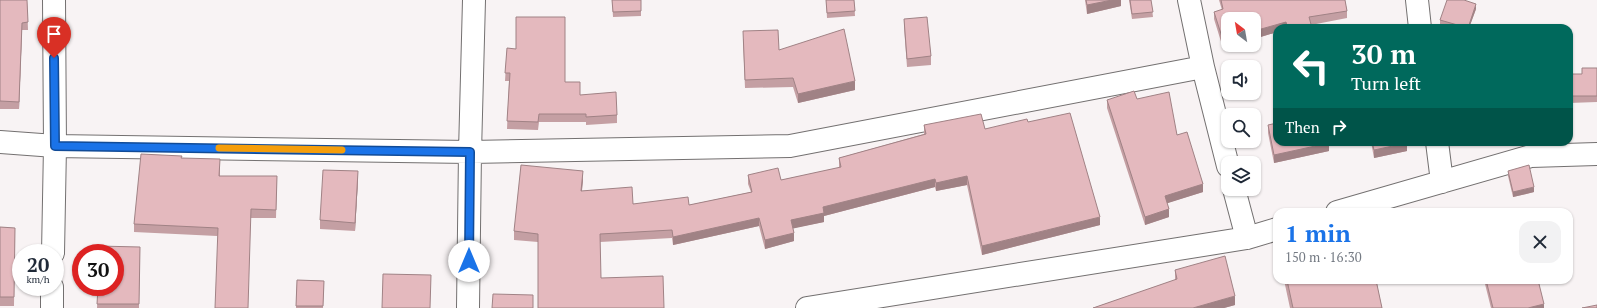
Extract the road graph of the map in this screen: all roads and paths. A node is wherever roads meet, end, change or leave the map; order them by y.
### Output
1 (54, 0) edge
2 (474, 0) edge
3 (1189, 0) edge
4 (1416, 0) edge
5 (1419, 24) edge
6 (1203, 67) junction
7 (0, 142) edge
8 (55, 146) junction
9 (1437, 146) edge
10 (470, 152) junction
11 (1597, 154) edge
12 (1225, 156) edge
13 (1442, 182) junction
14 (1236, 196) edge
15 (1351, 208) edge
16 (1273, 230) edge
17 (1247, 238) junction
18 (53, 244) edge
19 (52, 296) edge
20 (52, 308) edge
21 (468, 308) edge
22 (807, 308) edge

1 - 8 street
2 - 10 street
3 - 6 street
4 - 5 street
6 - 10 street
6 - 12 street
7 - 8 street
8 - 10 street
8 - 18 street
9 - 13 street
10 - 21 street
11 - 13 street
13 - 15 street
14 - 17 street
16 - 17 street
17 - 22 street
19 - 20 street

